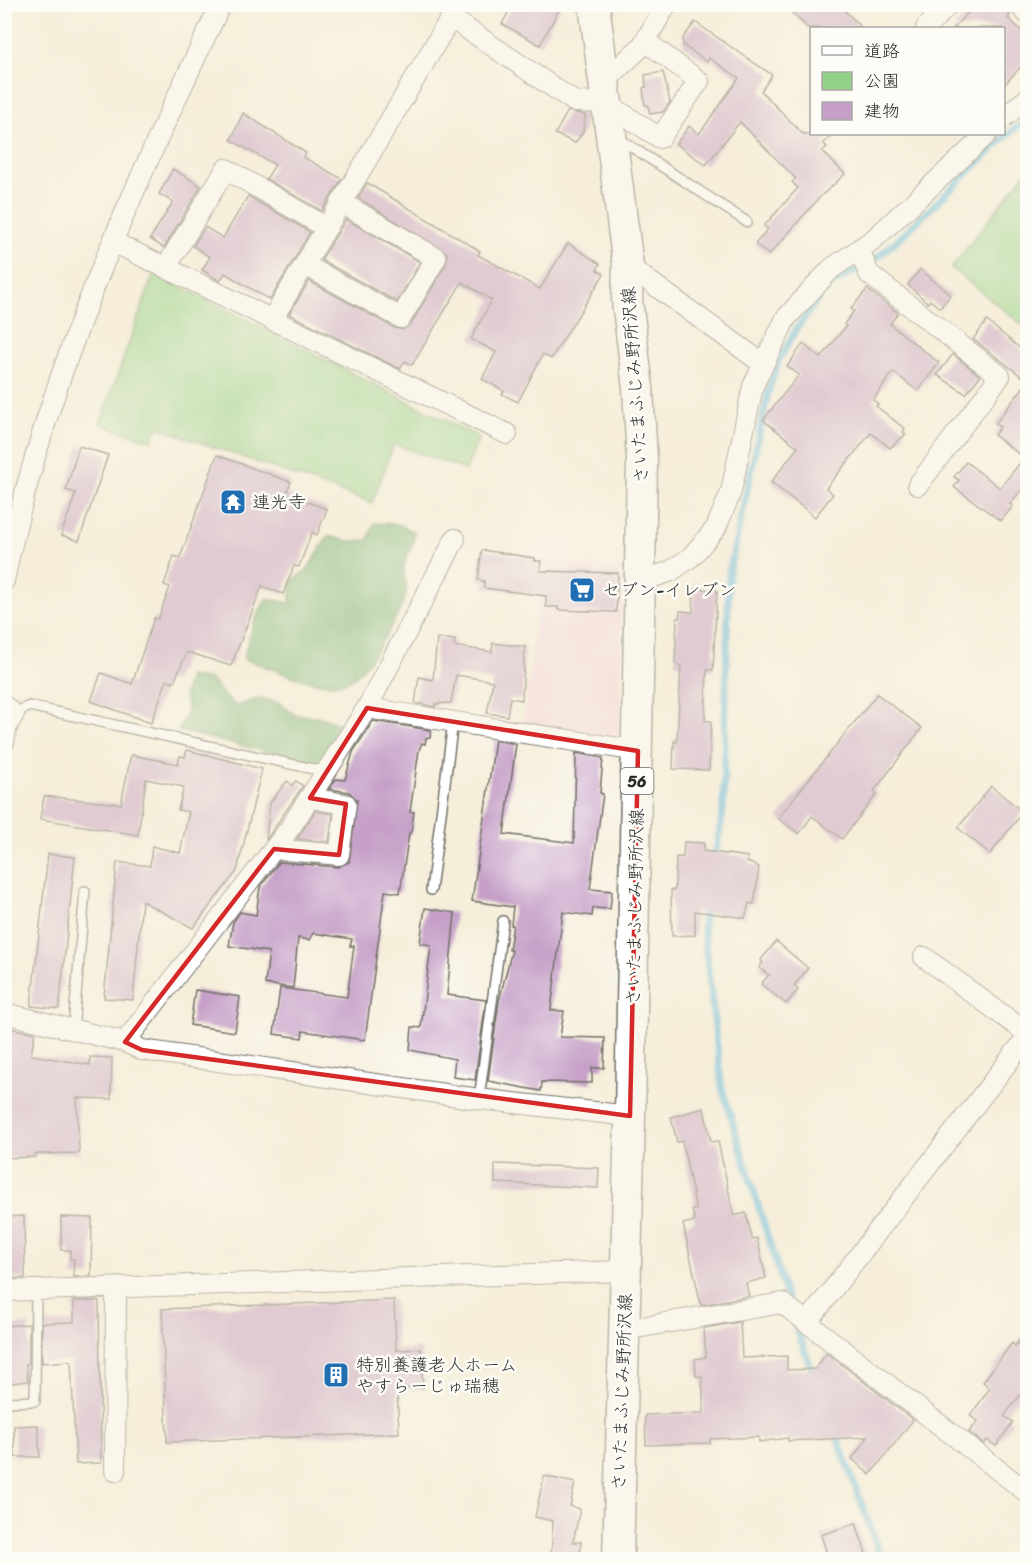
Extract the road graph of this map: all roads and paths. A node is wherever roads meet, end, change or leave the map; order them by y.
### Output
1 (221, 4) edge
2 (594, 4) edge
3 (667, 4) edge
4 (949, 4) edge
5 (1018, 4) edge
6 (455, 11) edge
7 (1028, 14) edge
8 (927, 27) edge
9 (645, 41) junction
10 (605, 92) junction
11 (1026, 102) edge
12 (1005, 116) edge
13 (610, 133) junction
14 (985, 135) edge
15 (342, 203) junction
16 (747, 222) dead end
17 (327, 228) junction
18 (113, 242) junction
19 (859, 249) junction
20 (305, 265) junction
21 (628, 266) junction
22 (166, 267) junction
23 (273, 318) junction
24 (762, 363) junction
25 (507, 434) dead end
26 (918, 485) dead end
27 (455, 538) dead end
28 (4, 581) edge
29 (642, 581) junction
30 (367, 708) junction
31 (9, 710) edge
32 (453, 722) junction
33 (4, 742) edge
34 (638, 751) junction
35 (327, 772) junction
36 (310, 798) junction
37 (274, 849) junction
38 (431, 890) dead end
39 (85, 891) dead end
40 (503, 921) dead end
41 (924, 957) dead end
42 (4, 1013) edge
43 (73, 1030) junction
44 (1028, 1035) edge
45 (125, 1042) junction
46 (479, 1099) junction
47 (630, 1116) junction
48 (625, 1271) junction
49 (116, 1288) junction
50 (36, 1290) junction
51 (4, 1291) edge
52 (807, 1323) junction
53 (624, 1330) junction
54 (4, 1402) edge
55 (115, 1471) dead end
56 (1028, 1493) edge
57 (618, 1560) edge

1 - 18 street
2 - 10 main road, さいたまふじみ野所沢線 / 56
3 - 9 street
4 - 8 street
5 - 7 street
6 - 10 street
6 - 15 street
9 - 10 street
9 - 10 street
10 - 13 main road, さいたまふじみ野所沢線 / 56
11 - 12 street
13 - 16 lane
13 - 21 main road, さいたまふじみ野所沢線 / 56
14 - 19 street
15 - 17 street
15 - 20 street
17 - 20 street
17 - 22 street
18 - 22 street
18 - 28 street
19 - 24 street
19 - 26 street
20 - 23 street
21 - 24 street
21 - 29 main road, さいたまふじみ野所沢線 / 56
22 - 23 street
23 - 25 street
24 - 29 street
27 - 30 street
29 - 34 main road, さいたまふじみ野所沢線 / 56
30 - 32 street
30 - 35 street
31 - 33 street
31 - 35 lane
32 - 34 street
32 - 38 lane
34 - 47 main road, さいたまふじみ野所沢線 / 56
35 - 36 street
36 - 37 street
36 - 37 street
37 - 45 street
39 - 43 lane
40 - 46 lane
41 - 44 street
42 - 43 street
43 - 45 street
44 - 52 street
45 - 46 street
46 - 47 street
47 - 48 main road, さいたまふじみ野所沢線 / 56
48 - 49 street
48 - 53 main road, さいたまふじみ野所沢線 / 56
49 - 50 street
49 - 55 street
50 - 51 street
50 - 54 lane
52 - 53 street
52 - 56 street
53 - 57 main road, さいたまふじみ野所沢線 / 56

